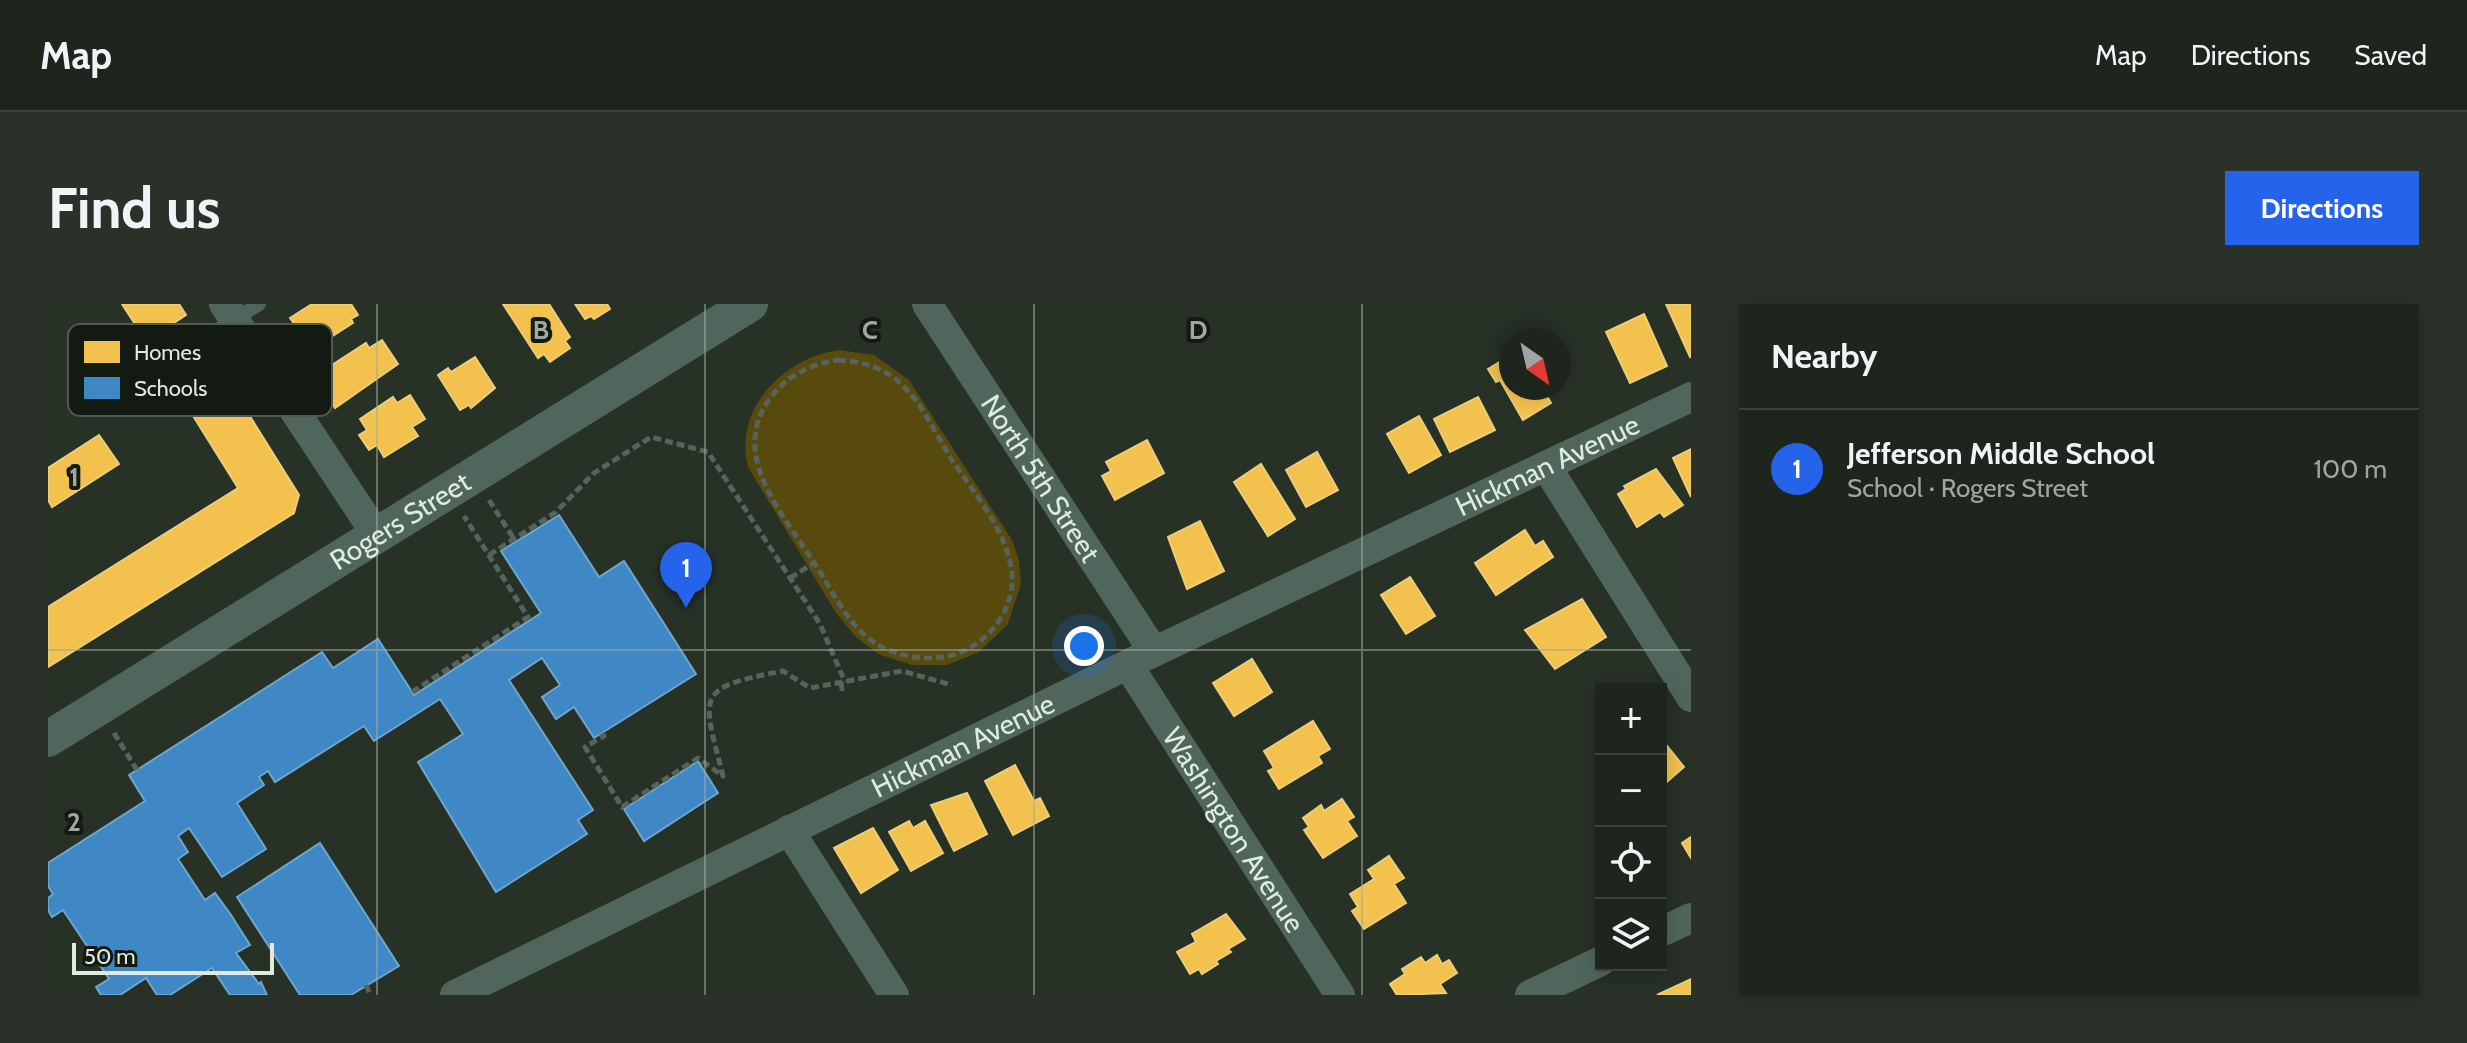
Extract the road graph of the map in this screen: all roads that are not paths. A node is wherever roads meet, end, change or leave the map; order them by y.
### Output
1 (750, 304) edge
2 (927, 304) edge
3 (239, 309) edge
4 (217, 324) edge
5 (1691, 397) edge
6 (304, 416) edge
7 (1546, 466) junction
8 (376, 534) junction
9 (1141, 659) junction
10 (1691, 697) edge
11 (48, 739) edge
12 (789, 830) junction
13 (1691, 918) edge
14 (1667, 929) edge
15 (1595, 964) edge
16 (455, 995) edge
17 (894, 995) edge
18 (1340, 995) edge
19 (1530, 995) edge

1 - 8 street, Rogers Street
2 - 9 street, North 5th Street
3 - 4 lane
5 - 7 street, Hickman Avenue
6 - 8 street
7 - 9 street, Hickman Avenue
7 - 10 street
8 - 11 street, Rogers Street
9 - 12 street, Hickman Avenue
9 - 18 street, Washington Avenue
12 - 16 street, Hickman Avenue
12 - 17 street
13 - 14 street
15 - 19 street

